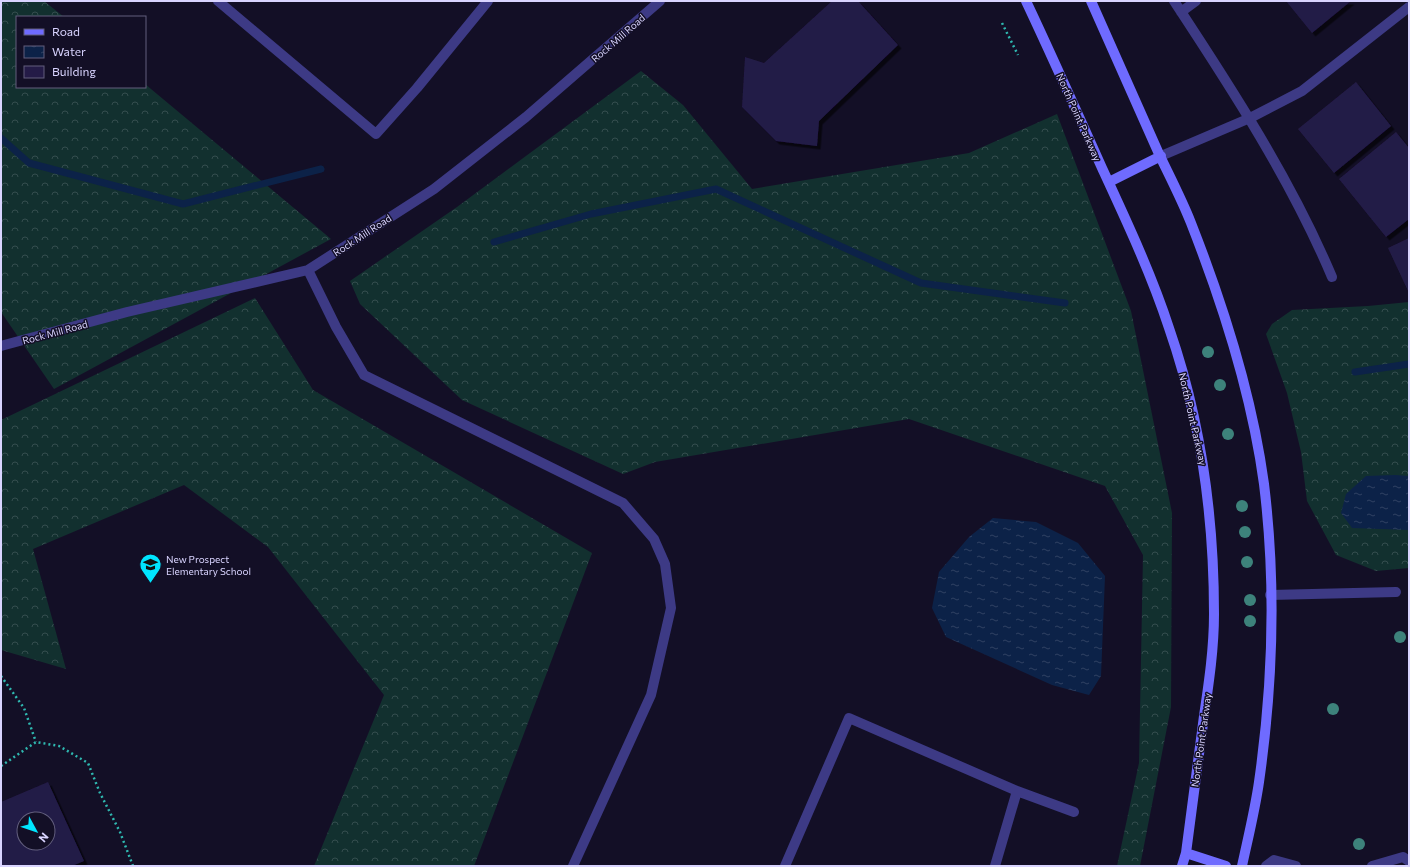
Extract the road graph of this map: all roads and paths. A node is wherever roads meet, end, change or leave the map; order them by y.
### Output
1 (218, 1) edge
2 (488, 1) edge
3 (660, 1) edge
4 (1026, 1) edge
5 (1091, 1) edge
6 (1174, 1) edge
7 (1196, 1) edge
8 (1409, 7) edge
9 (1181, 12) junction
10 (1002, 23) dead end
11 (1018, 55) dead end
12 (1250, 118) junction
13 (1161, 156) junction
14 (1109, 182) junction
15 (308, 270) junction
16 (1332, 277) dead end
17 (1, 346) edge
18 (1396, 592) dead end
19 (1270, 595) junction
20 (1, 676) edge
21 (36, 742) junction
22 (1, 766) edge
23 (1017, 791) junction
24 (1074, 812) dead end
25 (1186, 853) junction
26 (1409, 861) edge
27 (133, 866) edge
28 (573, 866) edge
29 (785, 866) edge
30 (995, 866) edge
31 (1182, 866) edge
32 (1226, 866) edge
33 (1242, 866) edge
34 (1266, 866) edge
35 (1296, 866) edge
36 (1372, 866) edge

1 - 2 street
3 - 15 street, Rock Mill Road
4 - 14 street, North Point Parkway
5 - 13 street
6 - 9 street
7 - 9 street
8 - 12 street
9 - 12 street
10 - 11 path
12 - 13 street
12 - 16 street
13 - 14 street
13 - 19 street
14 - 25 street, North Point Parkway
15 - 17 street, Rock Mill Road
15 - 28 street
18 - 19 street
19 - 33 street
20 - 21 path
21 - 22 path
21 - 27 path
23 - 24 street
23 - 29 street
23 - 30 street
25 - 31 street, North Point Parkway
25 - 32 street
26 - 36 street
34 - 35 street

